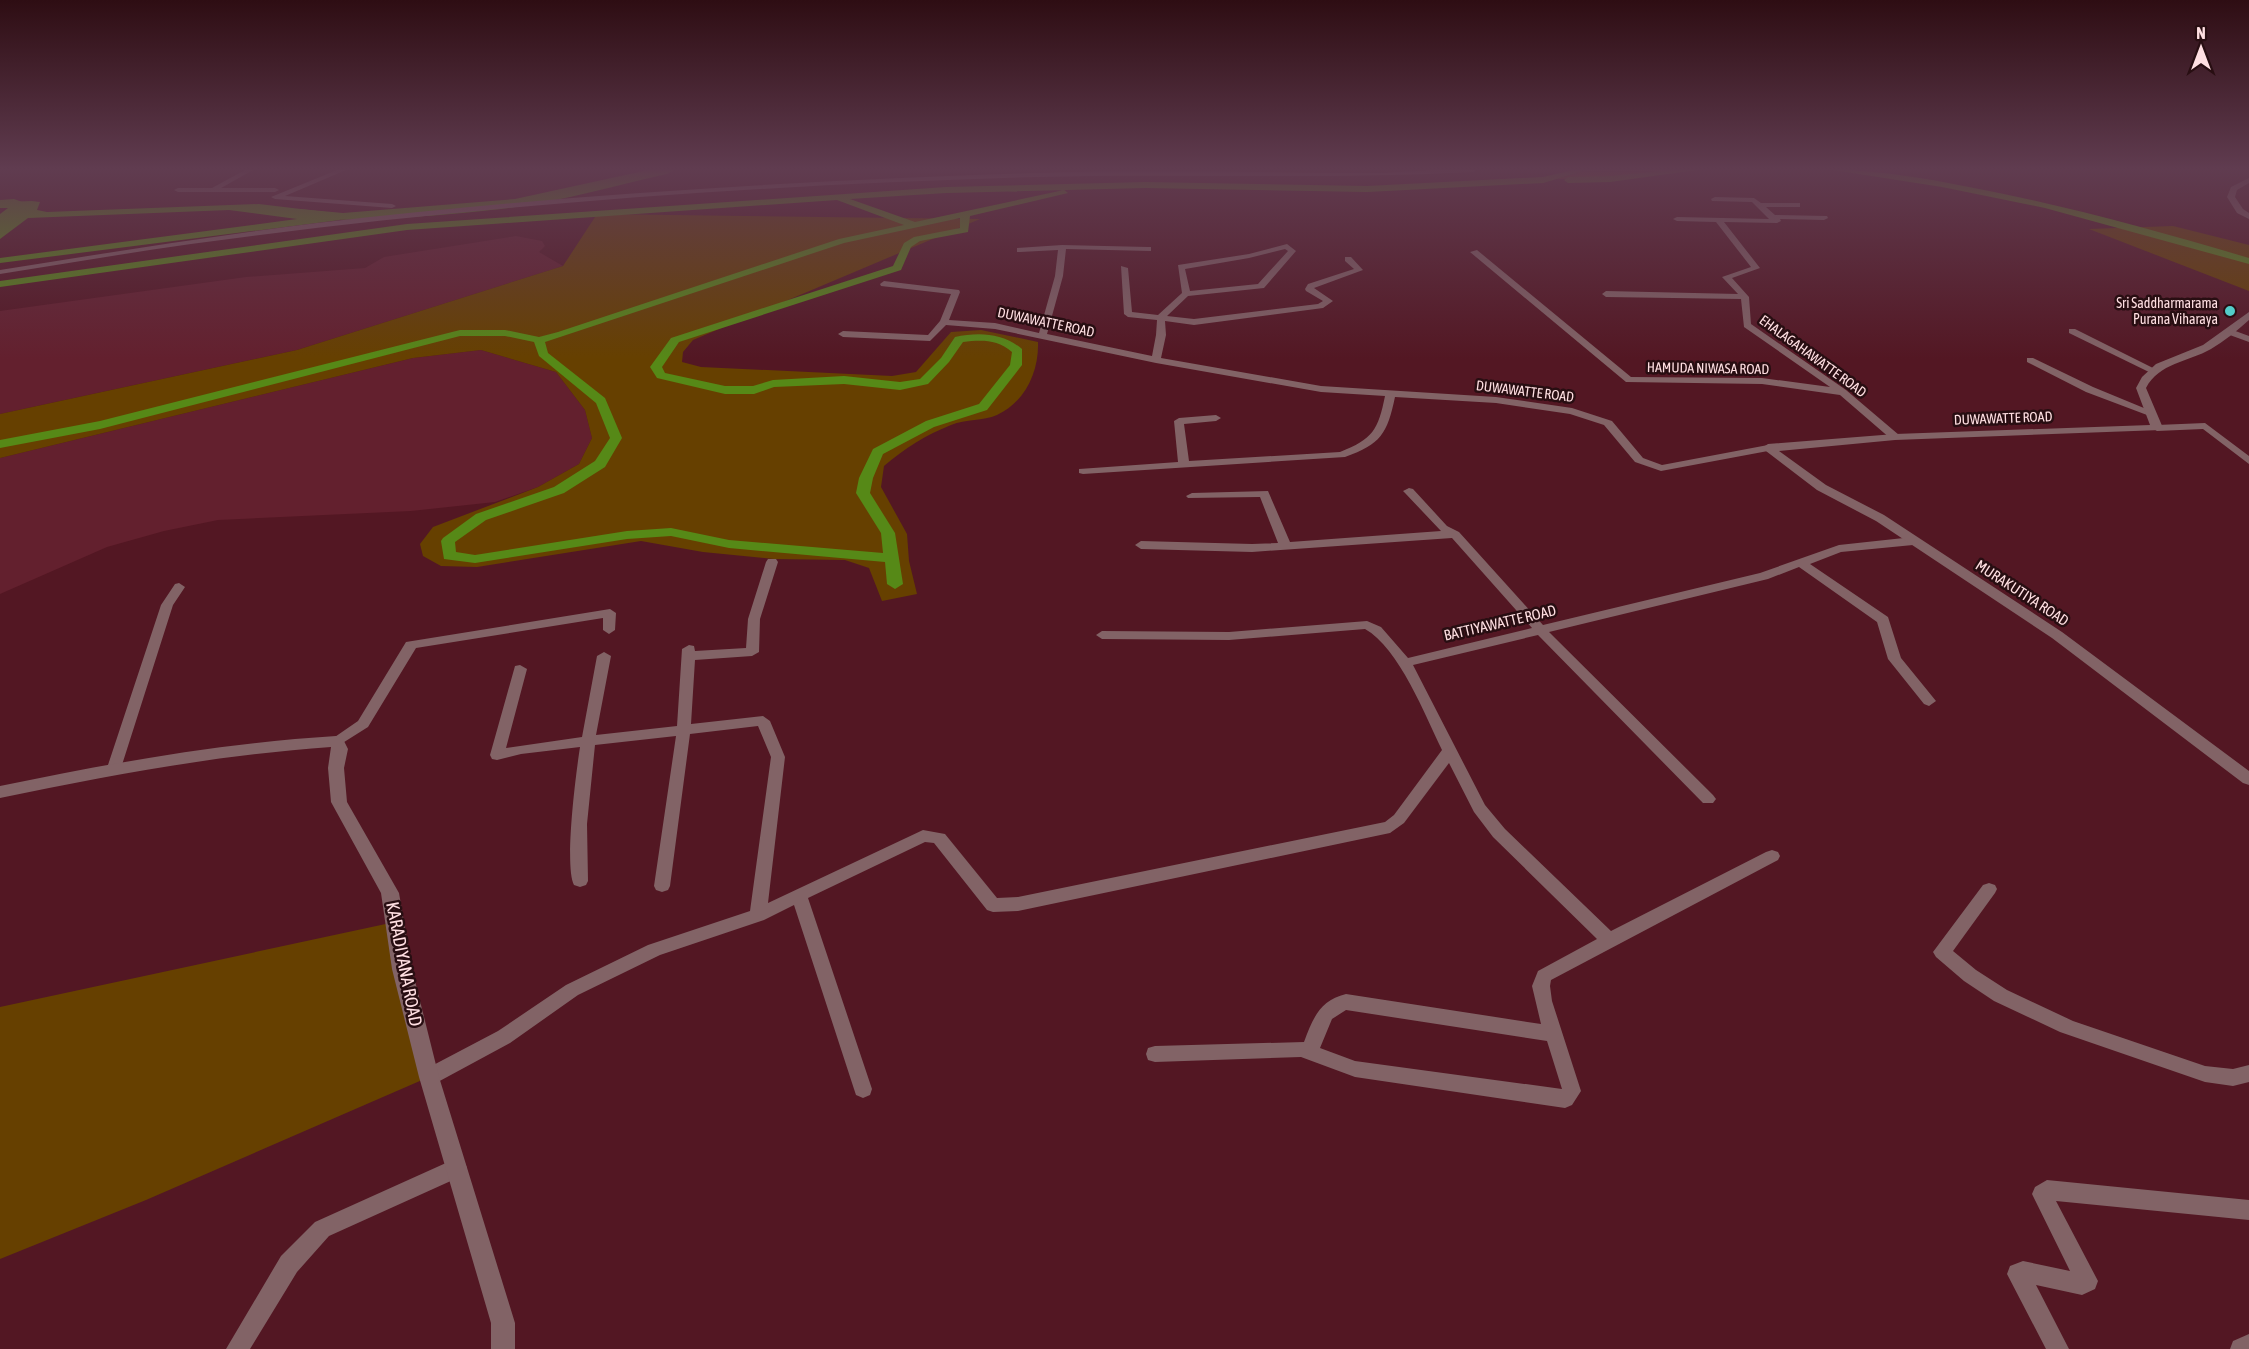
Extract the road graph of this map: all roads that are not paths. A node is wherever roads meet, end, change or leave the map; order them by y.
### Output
1 (258, 233) edge
2 (1728, 233) edge
3 (1062, 247) junction
4 (1148, 249) dead end
5 (1020, 250) dead end
6 (1474, 252) dead end
7 (1348, 259) dead end
8 (1124, 268) dead end
9 (0, 272) edge
10 (884, 284) dead end
11 (1186, 294) junction
12 (1606, 294) dead end
13 (1745, 297) junction
14 (2249, 315) edge
15 (1161, 317) junction
16 (944, 322) junction
17 (2072, 331) dead end
18 (2230, 332) junction
19 (843, 334) dead end
20 (1042, 337) junction
21 (2249, 339) edge
22 (1156, 360) junction
23 (2030, 360) dead end
24 (2154, 371) junction
25 (1843, 392) junction
26 (1390, 395) junction
27 (2151, 413) junction
28 (1216, 418) dead end
29 (2157, 428) junction
30 (1895, 437) junction
31 (1768, 448) junction
32 (2249, 461) edge
33 (1184, 465) junction
34 (1083, 471) dead end
35 (1409, 491) dead end
36 (1192, 496) dead end
37 (1455, 534) junction
38 (1913, 541) junction
39 (1285, 544) junction
40 (1141, 545) dead end
41 (772, 562) dead end
42 (1801, 563) junction
43 (179, 587) dead end
44 (609, 630) dead end
45 (1541, 630) junction
46 (1102, 635) dead end
47 (604, 656) dead end
48 (1405, 663) junction
49 (520, 669) dead end
50 (1929, 701) dead end
51 (684, 729) junction
52 (336, 741) junction
53 (587, 741) junction
54 (1450, 750) junction
55 (114, 768) junction
56 (2249, 779) edge
57 (0, 792) edge
58 (1708, 799) dead end
59 (1772, 856) dead end
60 (580, 881) dead end
61 (662, 885) dead end
62 (1989, 889) dead end
63 (800, 897) junction
64 (759, 915) junction
65 (1609, 940) junction
66 (1554, 1034) junction
67 (1310, 1052) junction
68 (1155, 1054) dead end
69 (2249, 1073) edge
70 (429, 1077) junction
71 (863, 1089) dead end
72 (457, 1168) junction
73 (2249, 1210) edge
74 (2249, 1345) edge
75 (237, 1349) edge
76 (503, 1349) edge
77 (2058, 1349) edge
78 (2241, 1349) edge

1 - 9 street
2 - 13 street
3 - 4 street
3 - 5 street
3 - 20 street
6 - 25 street, HAMUDA NIWASA ROAD
7 - 15 street
8 - 15 street
10 - 16 street
11 - 11 street
11 - 15 street
12 - 13 street
13 - 25 street, EHALAGAHAWATTE ROAD
14 - 18 street
15 - 22 street
16 - 19 street
16 - 20 street, DUWAWATTE ROAD
17 - 24 street
18 - 21 street
18 - 24 street
20 - 22 street, DUWAWATTE ROAD
22 - 26 street, DUWAWATTE ROAD
23 - 27 street
24 - 27 street
25 - 30 street, EHALAGAHAWATTE ROAD
26 - 31 street, DUWAWATTE ROAD
26 - 33 street
27 - 29 street
28 - 33 street
29 - 30 street, DUWAWATTE ROAD
29 - 32 street
30 - 31 street, DUWAWATTE ROAD
31 - 38 street, MURAKUTIYA ROAD
33 - 34 street
35 - 37 street
36 - 39 street
37 - 39 street
37 - 45 street
38 - 42 street, BATTIYAWATTE ROAD
38 - 56 street, MURAKUTIYA ROAD
39 - 40 street
41 - 51 street
42 - 45 street, BATTIYAWATTE ROAD
42 - 50 street
43 - 55 street
44 - 52 street
45 - 48 street, BATTIYAWATTE ROAD
45 - 58 street
46 - 48 street
47 - 53 street
48 - 54 street
49 - 53 street
51 - 53 street
51 - 61 street
51 - 64 street
52 - 55 street
52 - 70 street, KARADIYANA ROAD
53 - 60 street
54 - 63 street
54 - 65 street
55 - 57 street
59 - 65 street
62 - 69 street
63 - 64 street
63 - 71 street
64 - 70 street
65 - 66 street
66 - 67 street
66 - 67 street
67 - 68 street
70 - 72 street, KARADIYANA ROAD
72 - 75 street
72 - 76 street, KARADIYANA ROAD
73 - 77 street
74 - 78 street

